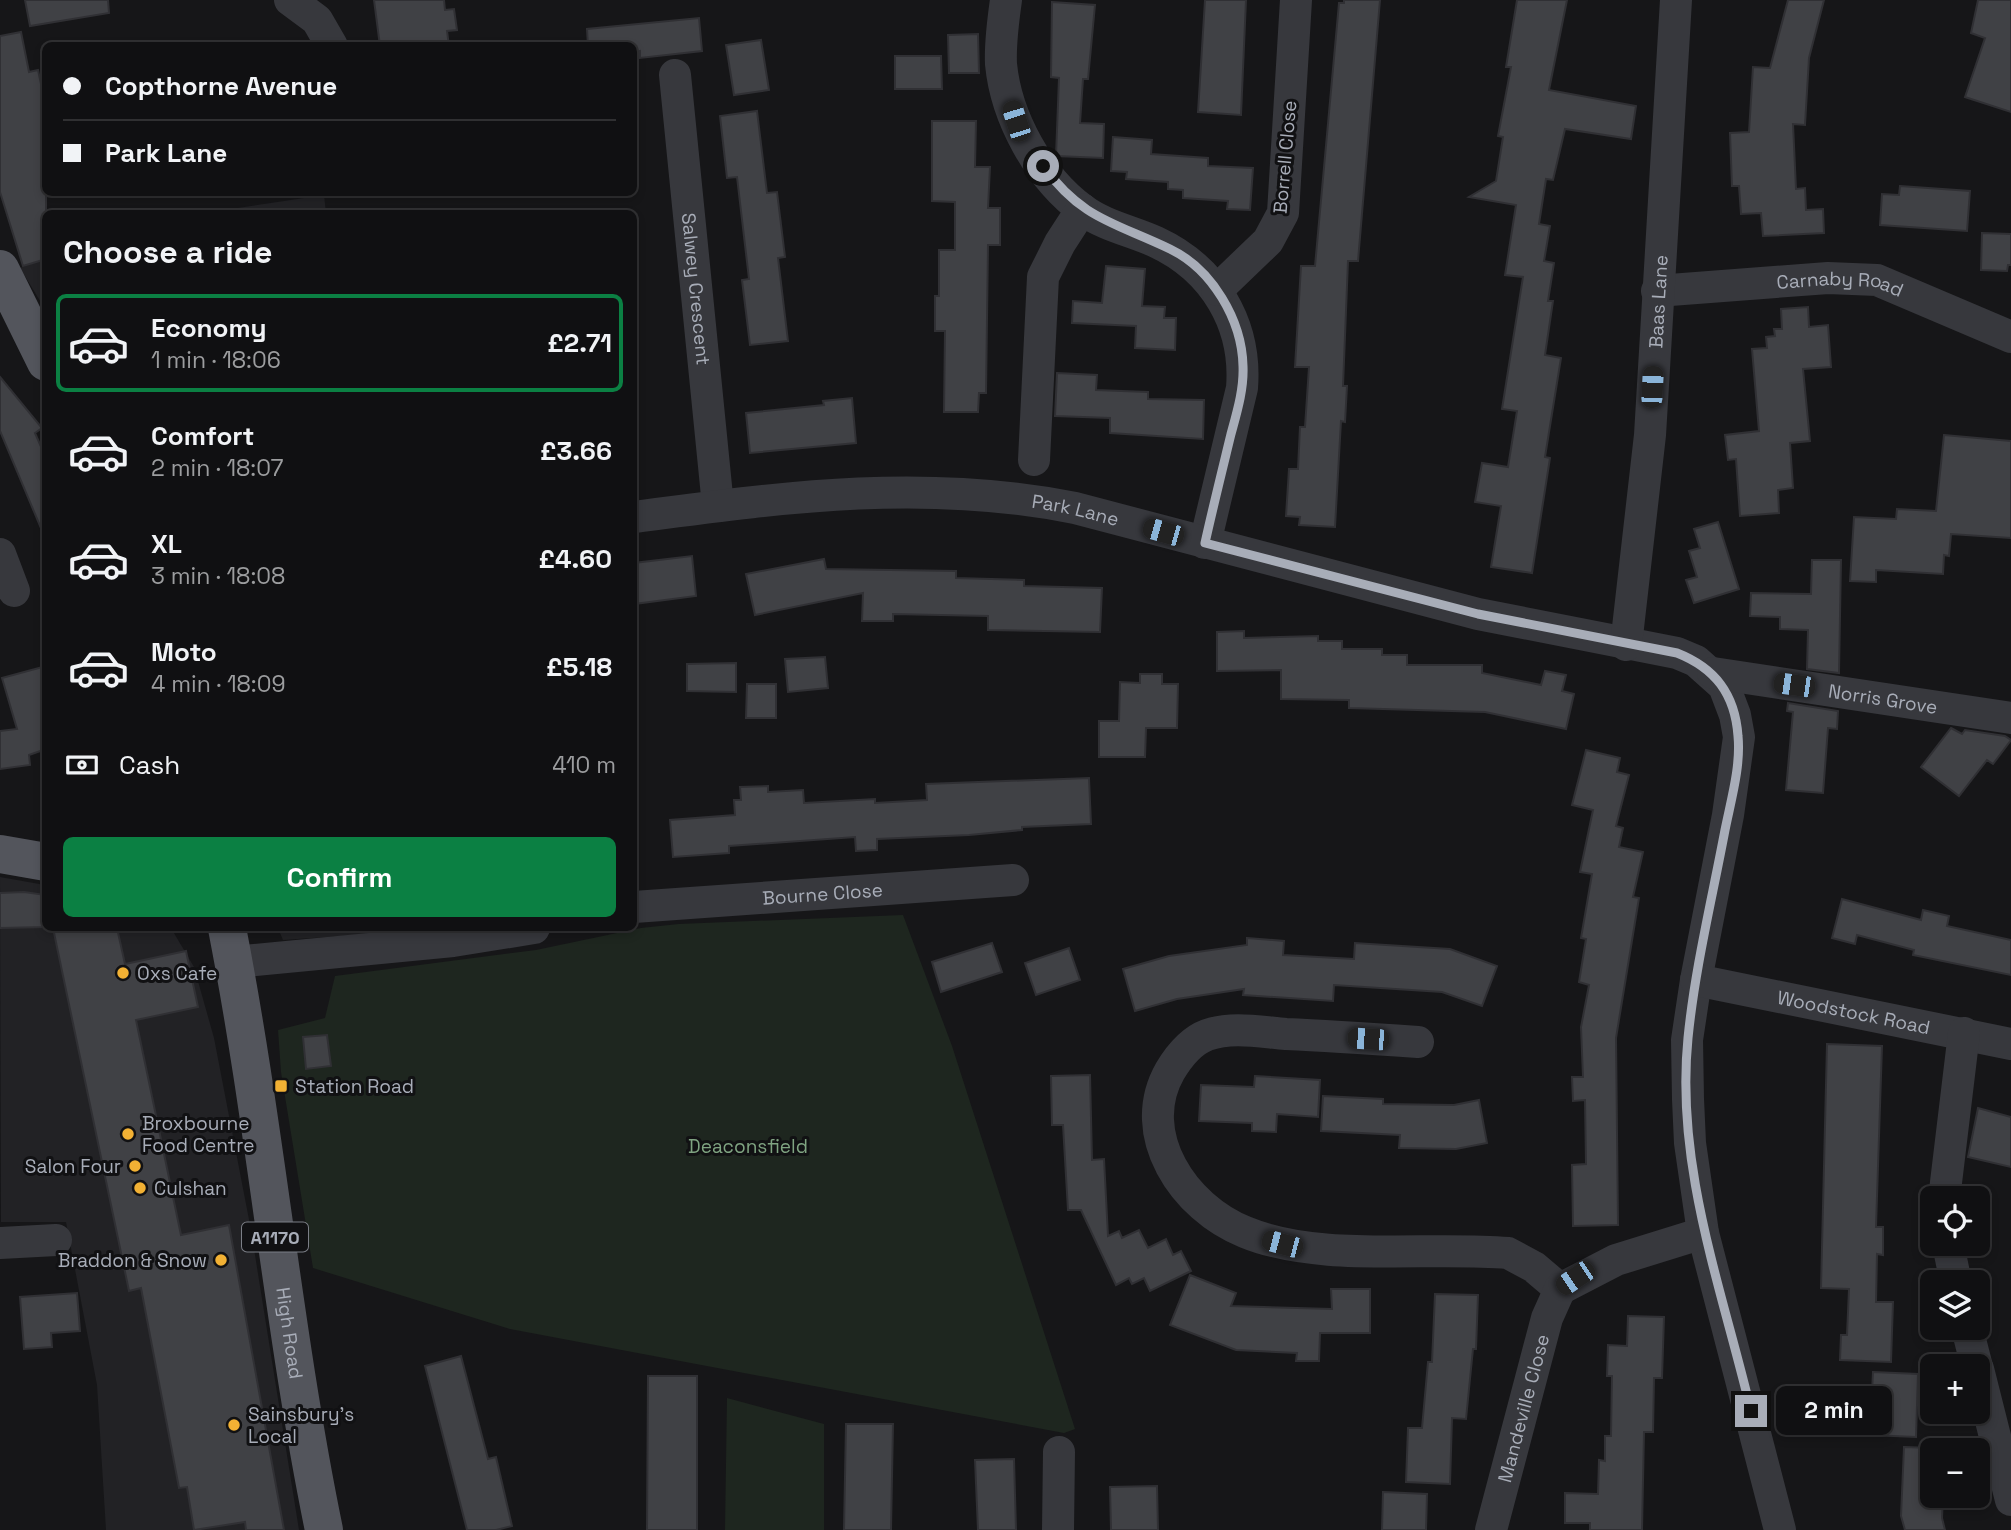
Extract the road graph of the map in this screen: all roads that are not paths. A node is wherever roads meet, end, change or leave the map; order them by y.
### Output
1 (290, 0) edge
2 (1006, 0) edge
3 (1296, 0) edge
4 (1676, 0) edge
5 (330, 42) edge
6 (675, 75) dead end
7 (1082, 209) junction
8 (1, 276) edge
9 (1217, 290) junction
10 (1657, 291) junction
11 (2011, 337) edge
12 (42, 354) edge
13 (1034, 460) dead end
14 (718, 506) junction
15 (637, 517) edge
16 (1205, 543) junction
17 (0, 554) edge
18 (14, 591) dead end
19 (1626, 645) junction
20 (1713, 673) junction
21 (2011, 718) edge
22 (42, 836) edge
23 (0, 844) edge
24 (42, 845) edge
25 (0, 854) edge
26 (42, 861) edge
27 (1013, 880) dead end
28 (637, 907) edge
29 (206, 931) edge
30 (511, 931) edge
31 (231, 945) edge
32 (1696, 981) junction
33 (244, 1017) junction
34 (1964, 1033) junction
35 (1418, 1042) dead end
36 (2011, 1044) edge
37 (1946, 1186) edge
38 (1703, 1234) junction
39 (56, 1240) dead end
40 (0, 1243) edge
41 (1560, 1289) junction
42 (1990, 1418) edge
43 (1059, 1452) dead end
44 (2011, 1500) edge
45 (324, 1530) edge
46 (1058, 1530) edge
47 (1491, 1530) edge
48 (1780, 1530) edge

1 - 5 street
2 - 7 street
3 - 9 street, Borrell Close
4 - 10 street, Baas Lane
6 - 14 street, Salwey Crescent
7 - 9 street
7 - 13 street
8 - 12 main road
9 - 16 street
10 - 11 street, Carnaby Road
10 - 19 street, Baas Lane
14 - 15 street, Park Lane
14 - 16 street, Park Lane
16 - 19 street, Park Lane
17 - 18 street
19 - 20 street, Park Lane
20 - 21 street, Norris Grove
20 - 32 street, Park Lane
22 - 23 main road
23 - 24 main road
25 - 26 main road
27 - 28 street, Bourne Close
29 - 33 main road
30 - 31 street
31 - 33 main road, High Road / A1170
32 - 34 street, Woodstock Road
32 - 38 street, Park Lane
33 - 45 main road, High Road / A1170
34 - 36 street, Woodstock Road
34 - 37 street
35 - 41 street
38 - 41 street
38 - 48 street, Park Lane
39 - 40 street
41 - 47 street, Mandeville Close
42 - 44 street
43 - 46 street

